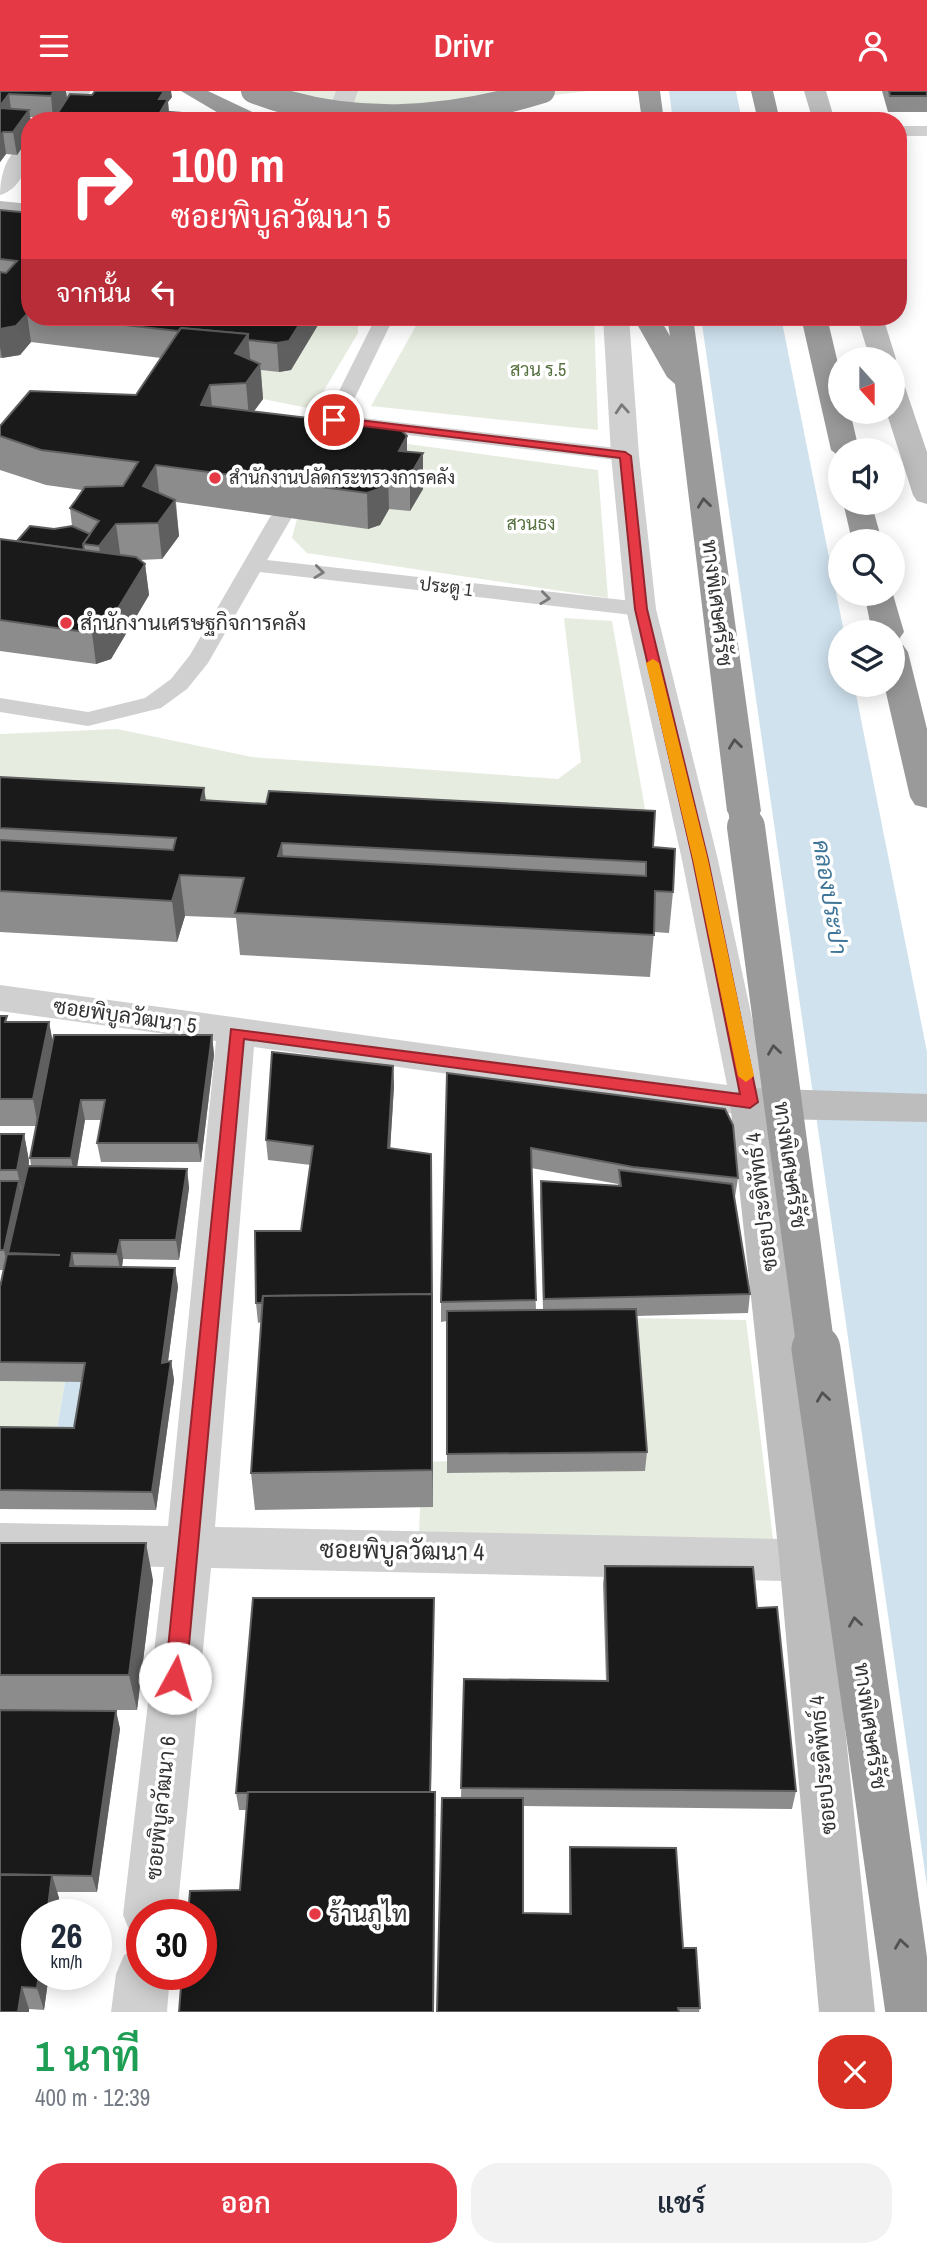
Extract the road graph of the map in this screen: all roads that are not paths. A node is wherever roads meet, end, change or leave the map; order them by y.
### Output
1 (80, 91) edge
2 (192, 91) edge
3 (253, 91) edge
4 (348, 91) edge
5 (543, 91) edge
6 (649, 91) edge
7 (762, 91) edge
8 (815, 91) edge
9 (62, 112) edge
10 (230, 112) edge
11 (337, 112) edge
12 (339, 112) edge
13 (460, 112) edge
14 (652, 112) edge
15 (767, 112) edge
16 (821, 112) edge
17 (923, 131) edge
18 (927, 153) edge
19 (21, 161) edge
20 (0, 188) edge
21 (0, 208) edge
22 (21, 210) edge
23 (381, 326) edge
24 (618, 326) edge
25 (651, 326) edge
26 (681, 326) edge
27 (816, 326) edge
28 (873, 326) edge
29 (879, 347) edge
30 (691, 397) junction
31 (334, 420) junction
32 (904, 424) edge
33 (842, 438) edge
34 (318, 453) edge
35 (625, 456) junction
36 (927, 495) edge
37 (281, 517) edge
38 (252, 565) junction
39 (641, 609) junction
40 (903, 697) edge
41 (0, 705) edge
42 (927, 797) edge
43 (0, 998) edge
44 (236, 1033) junction
45 (750, 1102) junction
46 (927, 1108) edge
47 (0, 1543) edge
48 (190, 1546) junction
49 (803, 1557) junction
50 (152, 1899) edge
51 (141, 1990) edge
52 (139, 2012) edge
53 (847, 2012) edge
54 (910, 2012) edge

1 - 9 street
2 - 10 highway
3 - 11 highway, bridge
4 - 12 street
5 - 13 highway, bridge
6 - 14 highway
7 - 15 highway
8 - 16 street
17 - 18 lane
19 - 20 street
21 - 22 street
23 - 31 lane
35 -> 24 street, ซอยประดิพัทธ์ 4
25 - 30 highway
26 - 30 highway, ทางพิเศษศรีรัช
27 - 33 highway
28 - 29 street
54 -> 30 highway, ทางพิเศษศรีรัช, bridge
31 - 34 lane
31 - 35 lane
32 - 36 street
35 - 39 street, ซอยประดิพัทธ์ 4
37 - 38 lane
38 -> 39 lane, ประตู 1
38 - 41 lane
39 - 45 street, ซอยประดิพัทธ์ 4
40 - 42 highway
43 - 44 street, ซอยพิบูลวัฒนา 5
44 - 45 street, ซอยพิบูลวัฒนา 5
44 - 48 street, ซอยพิบูลวัฒนา 6
45 - 46 street
45 - 49 street, ซอยประดิพัทธ์ 4
47 - 48 street, ซอยพิบูลวัฒนา 4
48 - 49 street, ซอยพิบูลวัฒนา 4
48 - 50 street, ซอยพิบูลวัฒนา 6
49 - 53 street, ซอยประดิพัทธ์ 4
51 - 52 street

